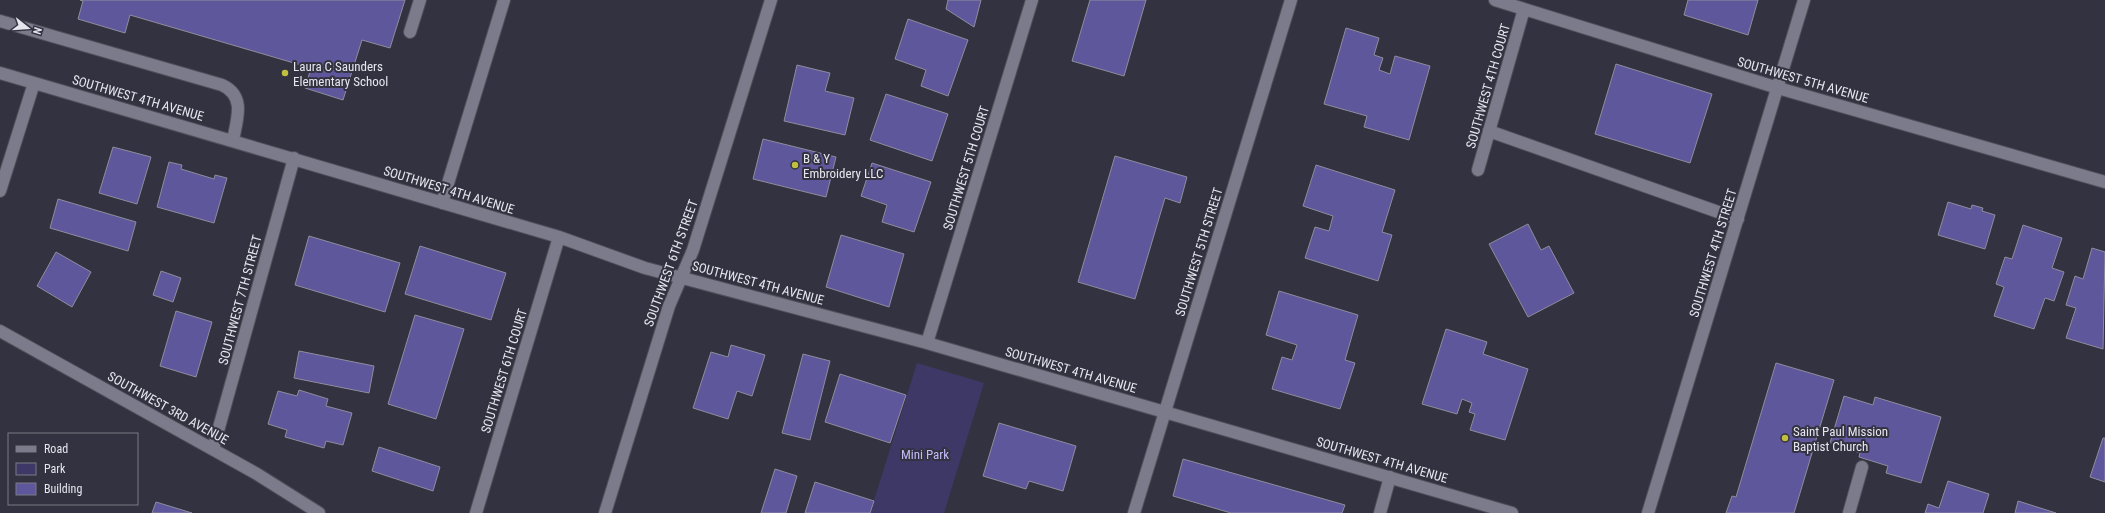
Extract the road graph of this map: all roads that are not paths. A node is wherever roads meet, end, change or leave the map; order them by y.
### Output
1 (420, 0) edge
2 (502, 0) edge
3 (771, 0) edge
4 (1032, 0) edge
5 (1290, 0) edge
6 (1495, 0) edge
7 (1804, 0) edge
8 (1526, 5) edge
9 (0, 21) edge
10 (410, 32) dead end
11 (0, 73) edge
12 (34, 83) junction
13 (1778, 88) junction
14 (1489, 131) junction
15 (233, 140) junction
16 (294, 158) junction
17 (1478, 170) dead end
18 (2105, 182) edge
19 (0, 191) edge
20 (442, 203) junction
21 (1738, 219) junction
22 (559, 236) junction
23 (681, 277) junction
24 (0, 331) edge
25 (927, 343) junction
26 (1165, 412) junction
27 (213, 449) junction
28 (1862, 467) dead end
29 (1390, 477) junction
30 (319, 513) edge
31 (476, 513) edge
32 (605, 513) edge
33 (1134, 513) edge
34 (1380, 513) edge
35 (1512, 513) edge
36 (1648, 513) edge
37 (1849, 513) edge

1 - 10 street
2 - 20 street
3 - 23 street, SOUTHWEST 6TH STREET
4 - 25 street, SOUTHWEST 5TH COURT
5 - 26 street, SOUTHWEST 5TH STREET
6 - 8 street, SOUTHWEST 5TH AVENUE
7 - 13 street, SOUTHWEST 4TH STREET
8 - 13 street, SOUTHWEST 5TH AVENUE
8 - 14 street, SOUTHWEST 4TH COURT
9 - 15 street
11 - 12 street, SOUTHWEST 4TH AVENUE
12 - 15 street, SOUTHWEST 4TH AVENUE
12 - 19 street
13 - 18 street, SOUTHWEST 5TH AVENUE
13 - 21 street, SOUTHWEST 4TH STREET
14 - 17 street, SOUTHWEST 4TH COURT
14 - 21 street
15 - 16 street, SOUTHWEST 4TH AVENUE
16 - 20 street, SOUTHWEST 4TH AVENUE
16 - 27 street, SOUTHWEST 7TH STREET
20 - 22 street, SOUTHWEST 4TH AVENUE
21 - 36 street, SOUTHWEST 4TH STREET
22 - 23 street, SOUTHWEST 4TH AVENUE
22 - 31 street, SOUTHWEST 6TH COURT
23 - 25 street, SOUTHWEST 4TH AVENUE
23 - 32 street, SOUTHWEST 6TH STREET
24 - 27 street, SOUTHWEST 3RD AVENUE
25 - 26 street, SOUTHWEST 4TH AVENUE
26 - 29 street, SOUTHWEST 4TH AVENUE
26 - 33 street, SOUTHWEST 5TH STREET
27 - 30 street, SOUTHWEST 3RD AVENUE
28 - 37 street
29 - 34 street
29 - 35 street, SOUTHWEST 4TH AVENUE

